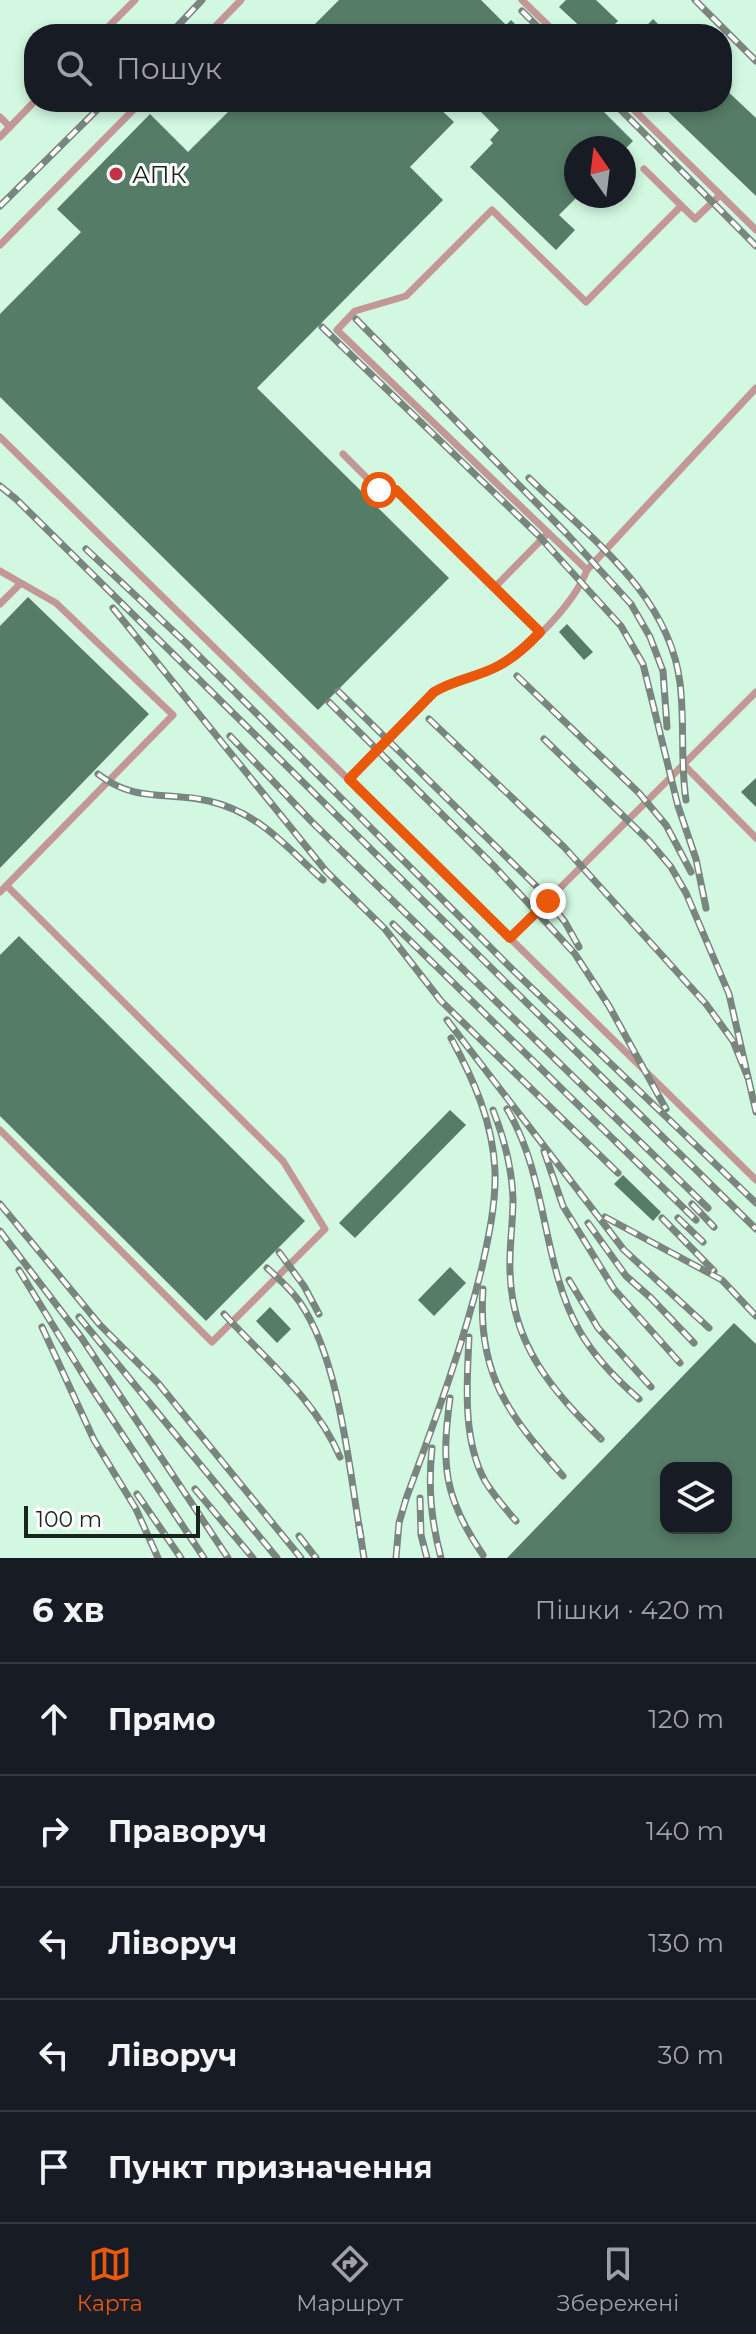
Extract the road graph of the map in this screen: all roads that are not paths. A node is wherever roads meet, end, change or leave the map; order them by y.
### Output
1 (135, 0) edge
2 (241, 0) edge
3 (522, 0) edge
4 (111, 24) edge
5 (218, 24) edge
6 (547, 24) edge
7 (24, 112) edge
8 (131, 112) edge
9 (636, 112) edge
10 (0, 117) edge
11 (10, 127) junction
12 (0, 137) edge
13 (644, 169) dead end
14 (720, 195) junction
15 (681, 206) junction
16 (756, 230) edge
17 (0, 245) edge
18 (756, 388) edge
19 (0, 437) edge
20 (343, 454) dead end
21 (548, 533) junction
22 (587, 570) junction
23 (0, 571) edge
24 (20, 584) junction
25 (495, 587) junction
26 (0, 604) edge
27 (540, 632) junction
28 (756, 692) edge
29 (684, 765) junction
30 (349, 779) junction
31 (756, 838) edge
32 (7, 886) junction
33 (0, 892) edge
34 (510, 938) junction
35 (0, 1130) edge
36 (756, 1180) edge

1 - 4 lane
2 - 5 lane
3 - 6 lane
7 - 11 lane
8 - 17 lane
9 - 14 lane
10 - 11 lane
11 - 12 lane
13 - 15 lane
14 - 15 lane
14 - 16 lane
15 - 21 lane
18 - 22 lane
19 - 30 lane
20 - 25 lane
21 - 22 lane
21 - 25 lane
22 - 27 lane
23 - 24 lane
24 - 26 lane
24 - 32 lane
25 - 27 lane
27 - 30 lane
28 - 29 lane
29 - 31 lane
29 - 34 lane
30 - 34 lane
32 - 33 lane
32 - 35 lane
34 - 36 lane

